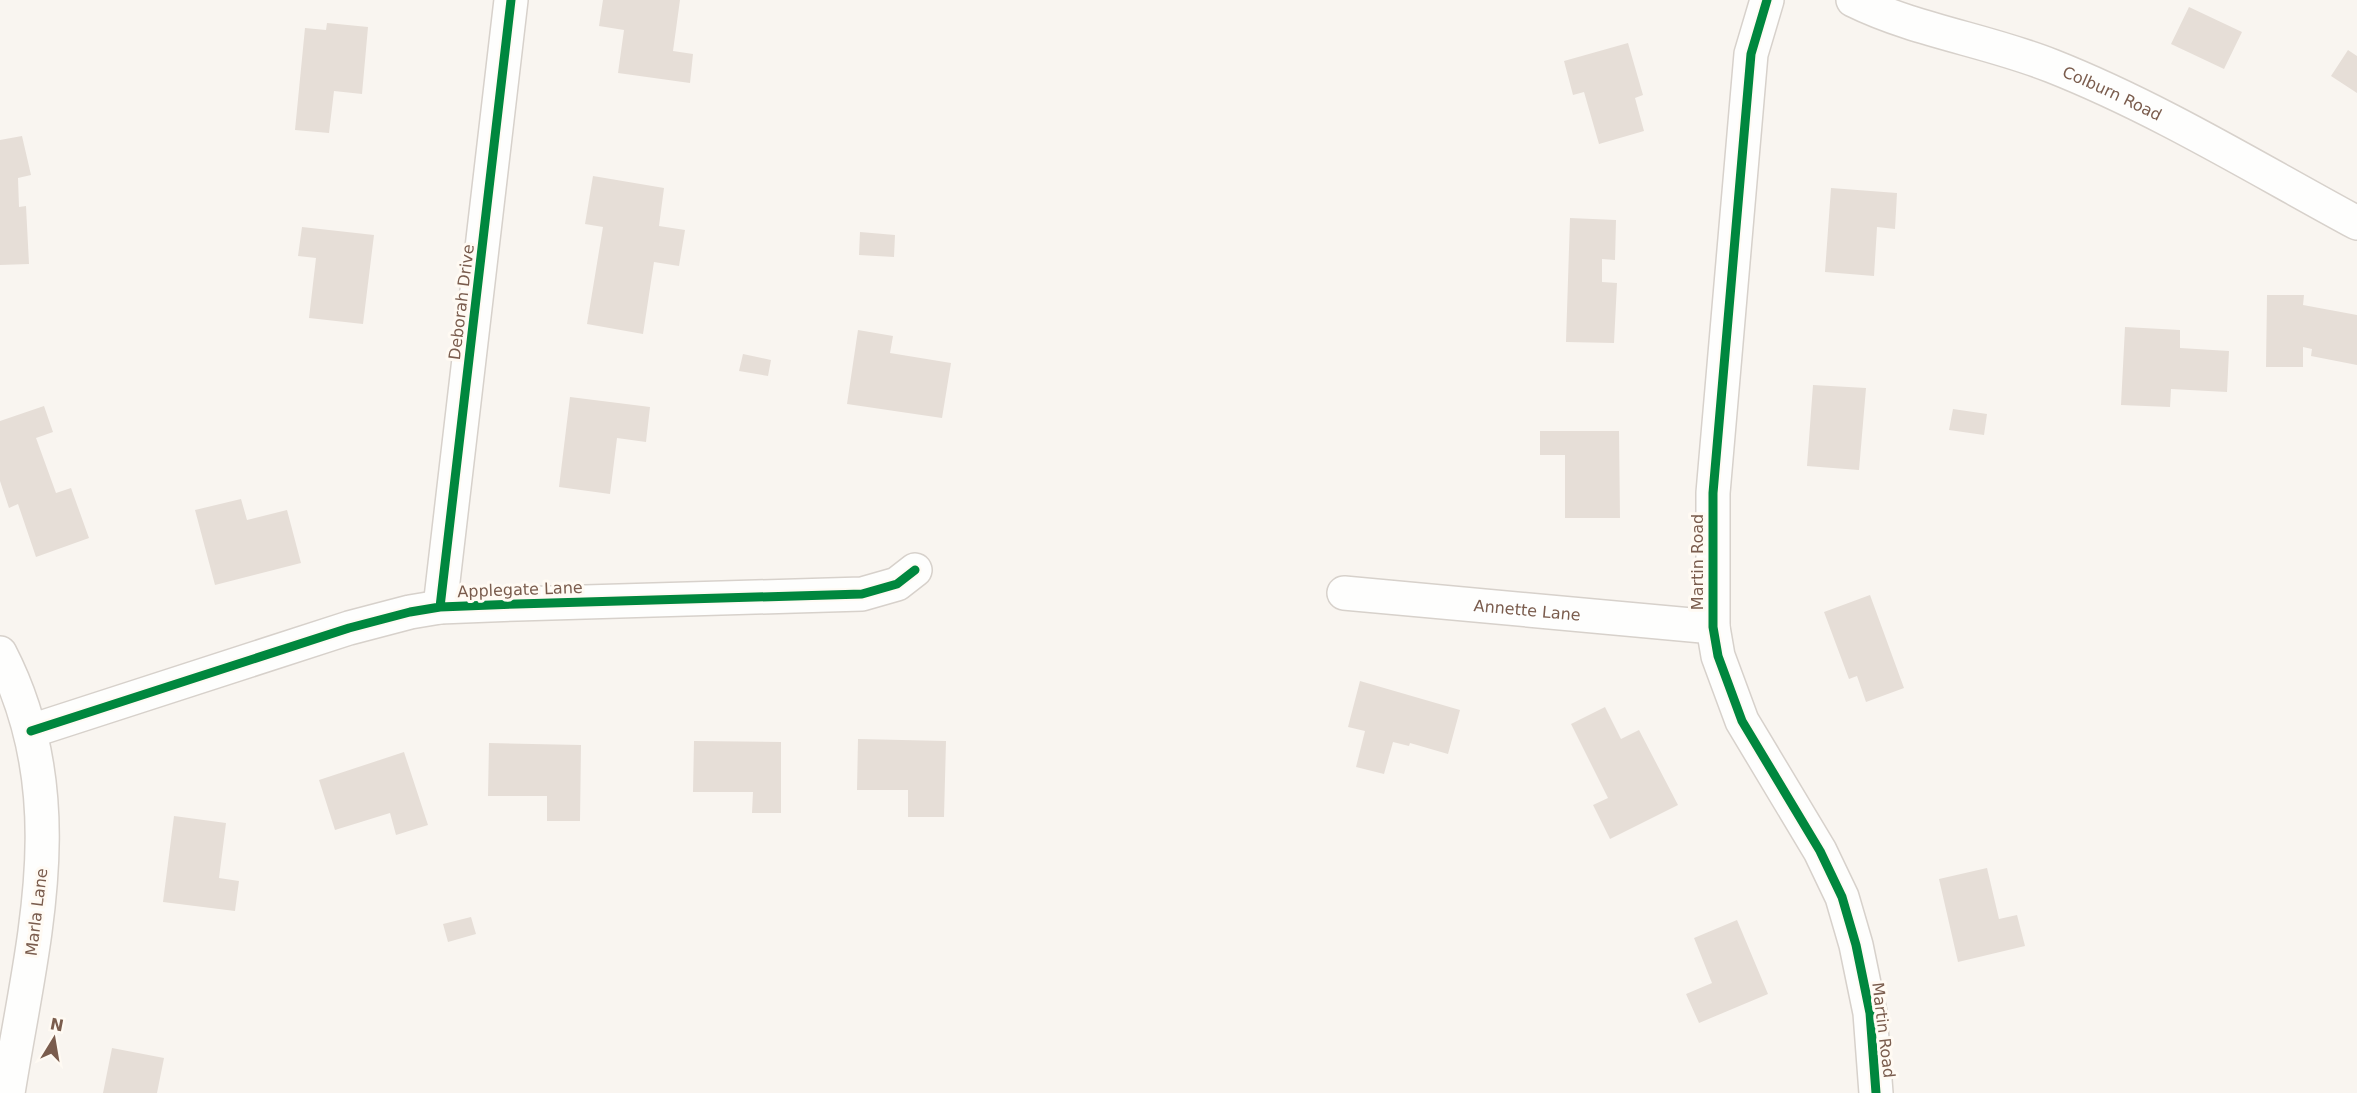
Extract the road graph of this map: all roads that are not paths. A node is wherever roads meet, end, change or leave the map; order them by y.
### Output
1 (512, 0) edge
2 (1767, 0) edge
3 (1853, 0) edge
4 (2357, 223) edge
5 (915, 570) dead end
6 (1344, 593) dead end
7 (440, 607) junction
8 (1713, 627) junction
9 (0, 652) edge
10 (31, 731) junction
11 (8, 1093) edge
12 (1876, 1093) edge

1 - 7 street, Deborah Drive
2 - 8 street, Martin Road
3 - 4 street, Colburn Road
5 - 7 street, Applegate Lane
6 - 8 street, Annette Lane
7 - 10 street, Applegate Lane
8 - 12 street, Martin Road
9 - 10 street, Marla Lane
10 - 11 street, Marla Lane

